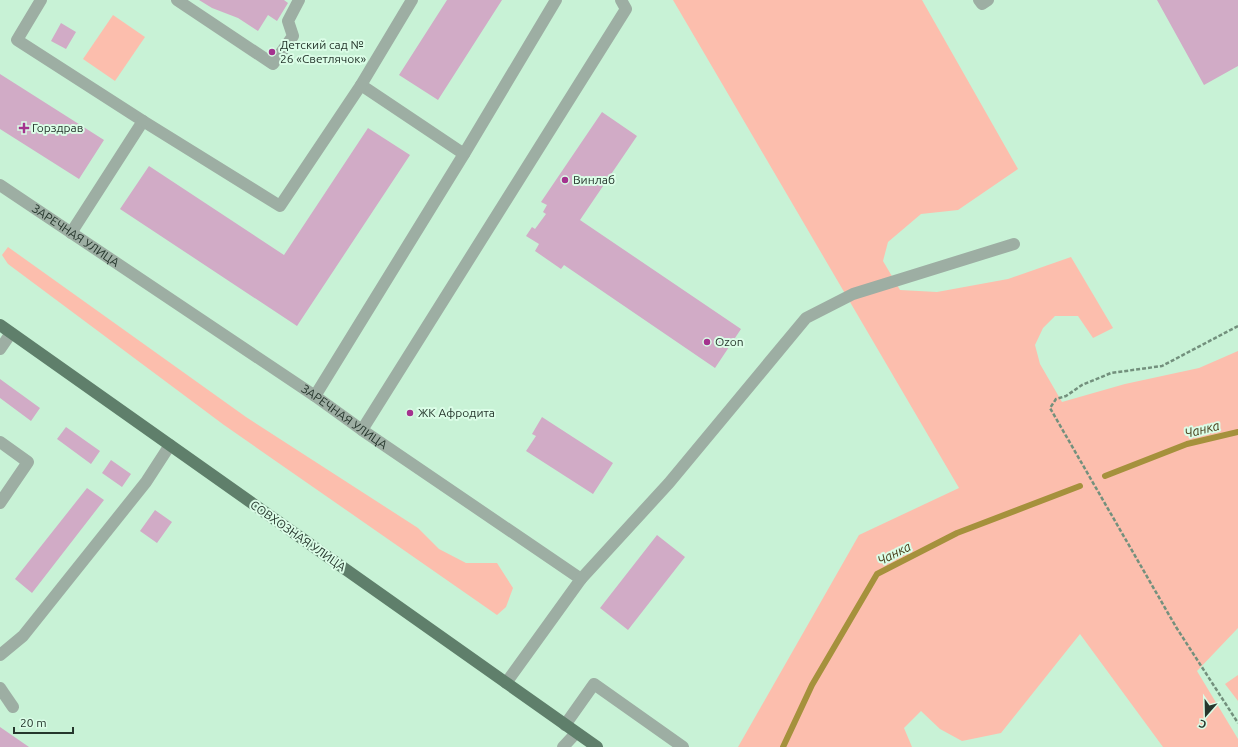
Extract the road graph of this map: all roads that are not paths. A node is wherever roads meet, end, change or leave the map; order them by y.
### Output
1 (41, 0) edge
2 (177, 0) edge
3 (299, 0) edge
4 (412, 0) edge
5 (556, 0) edge
6 (621, 0) edge
7 (980, 0) edge
8 (988, 0) edge
9 (361, 85) junction
10 (143, 121) junction
11 (464, 154) junction
12 (0, 185) edge
13 (71, 233) junction
14 (1014, 244) dead end
15 (0, 325) edge
16 (11, 333) junction
17 (0, 348) edge
18 (315, 396) junction
19 (362, 430) junction
20 (0, 442) edge
21 (170, 445) junction
22 (0, 503) edge
23 (581, 579) junction
24 (0, 655) edge
25 (506, 683) junction
26 (0, 688) edge
27 (13, 707) dead end
28 (565, 725) junction
29 (576, 733) junction
30 (563, 747) edge
31 (597, 747) edge
32 (684, 747) edge

1 - 10 street
2 - 3 street
4 - 9 street
5 - 11 street
6 - 19 street
7 - 8 street
9 - 10 street
9 - 11 street
10 - 13 street
11 - 18 street
12 - 13 street, ЗАРЕЧНАЯ УЛИЦА
13 - 18 street, ЗАРЕЧНАЯ УЛИЦА
14 - 23 street
15 - 16 main road, СОВХОЗНАЯ УЛИЦА
16 - 17 street
16 - 21 main road, СОВХОЗНАЯ УЛИЦА
18 - 19 street, ЗАРЕЧНАЯ УЛИЦА
19 - 23 street, ЗАРЕЧНАЯ УЛИЦА
20 - 22 street
21 - 24 street
21 - 25 main road, СОВХОЗНАЯ УЛИЦА
23 - 25 street
25 - 28 main road, СОВХОЗНАЯ УЛИЦА
26 - 27 street
28 - 29 main road, СОВХОЗНАЯ УЛИЦА
28 - 32 street
29 - 30 street
29 - 31 main road, СОВХОЗНАЯ УЛИЦА

